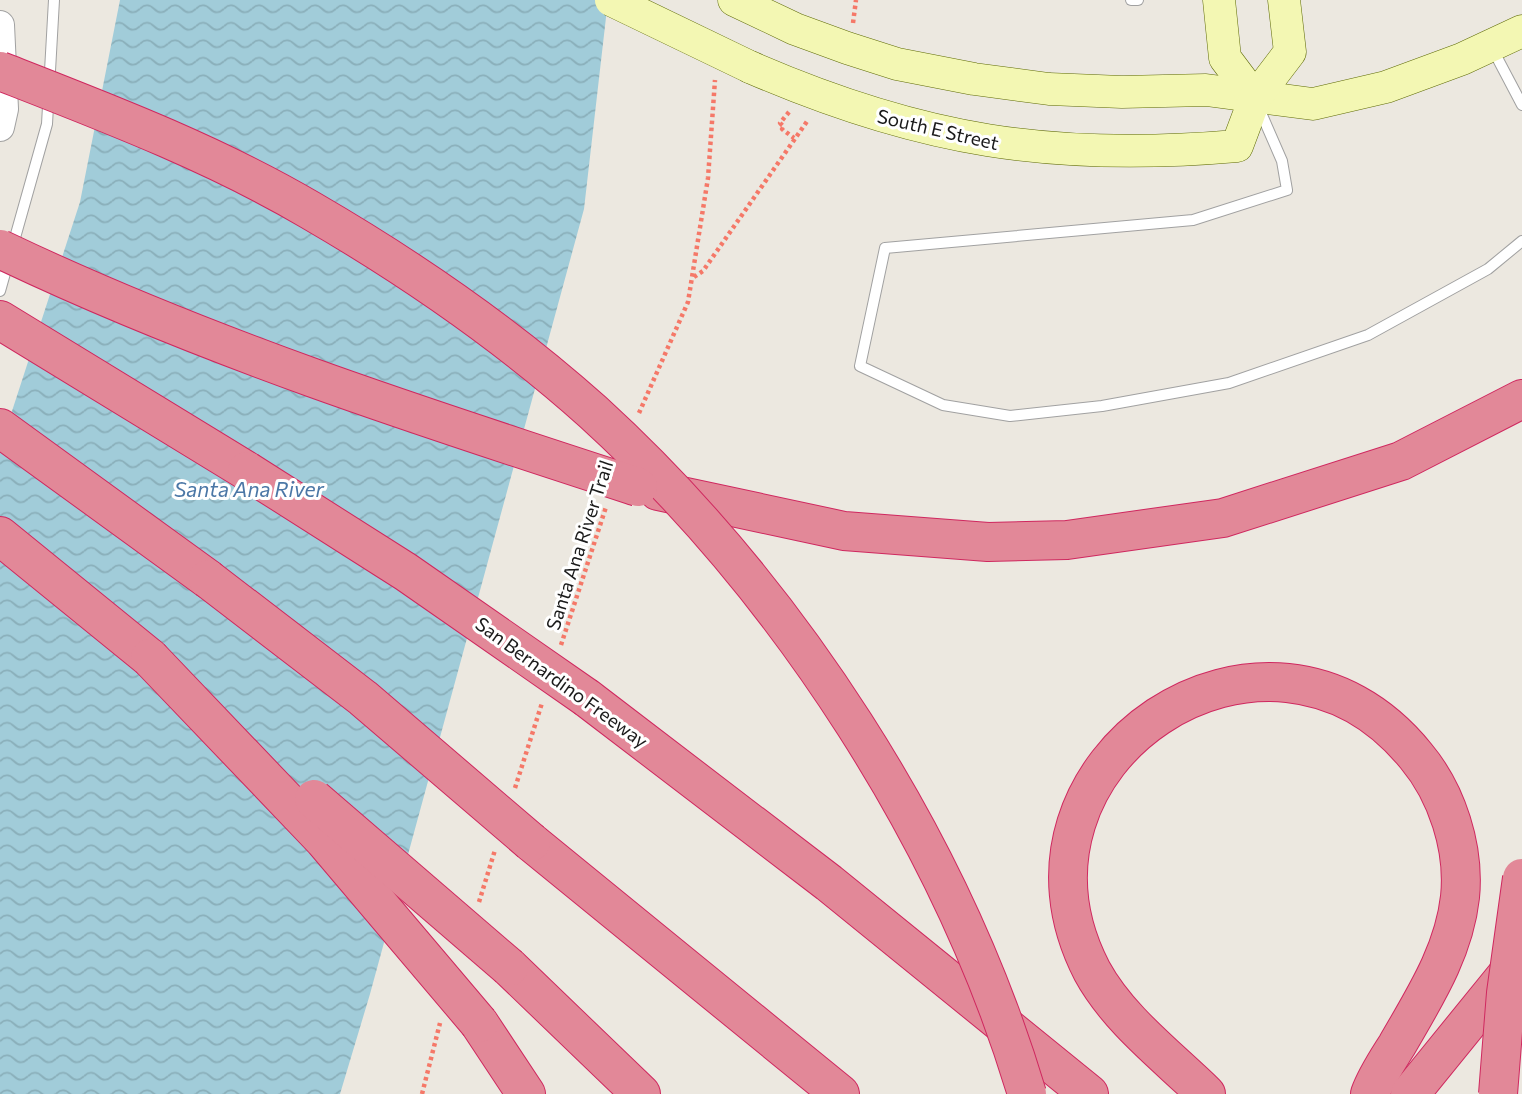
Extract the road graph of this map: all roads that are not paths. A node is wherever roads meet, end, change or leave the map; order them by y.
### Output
1 (54, 0) edge
2 (611, 0) edge
3 (1131, 0) edge
4 (1138, 0) edge
5 (1219, 0) edge
6 (1284, 0) edge
7 (745, 5) edge
8 (0, 25) edge
9 (1522, 31) edge
10 (1490, 46) junction
11 (0, 71) edge
12 (1255, 98) junction
13 (1522, 105) edge
14 (0, 127) edge
15 (1522, 241) edge
16 (0, 249) edge
17 (0, 291) edge
18 (0, 320) edge
19 (1522, 399) edge
20 (0, 428) edge
21 (0, 536) edge
22 (150, 658) junction
23 (1522, 878) edge
24 (1522, 956) edge
25 (526, 1094) edge
26 (641, 1094) edge
27 (839, 1094) edge
28 (1027, 1094) edge
29 (1089, 1094) edge
30 (1206, 1094) edge
31 (1370, 1094) edge
32 (1410, 1094) edge
33 (1498, 1094) edge

1 - 17 lane
2 - 12 main road, South E Street, bridge
3 - 4 lane
5 - 12 main road
6 - 12 main road
7 - 12 main road
8 - 14 street
9 - 10 main road
10 - 12 main road
10 - 13 lane
11 - 28 highway, bridge
12 - 15 lane
16 - 19 highway, bridge
18 - 29 highway, San Bernardino Freeway, bridge
20 - 27 highway, bridge
21 - 22 highway
22 - 25 highway, bridge
22 - 26 highway, bridge
23 - 33 highway, bridge
24 - 32 highway
30 - 31 highway

